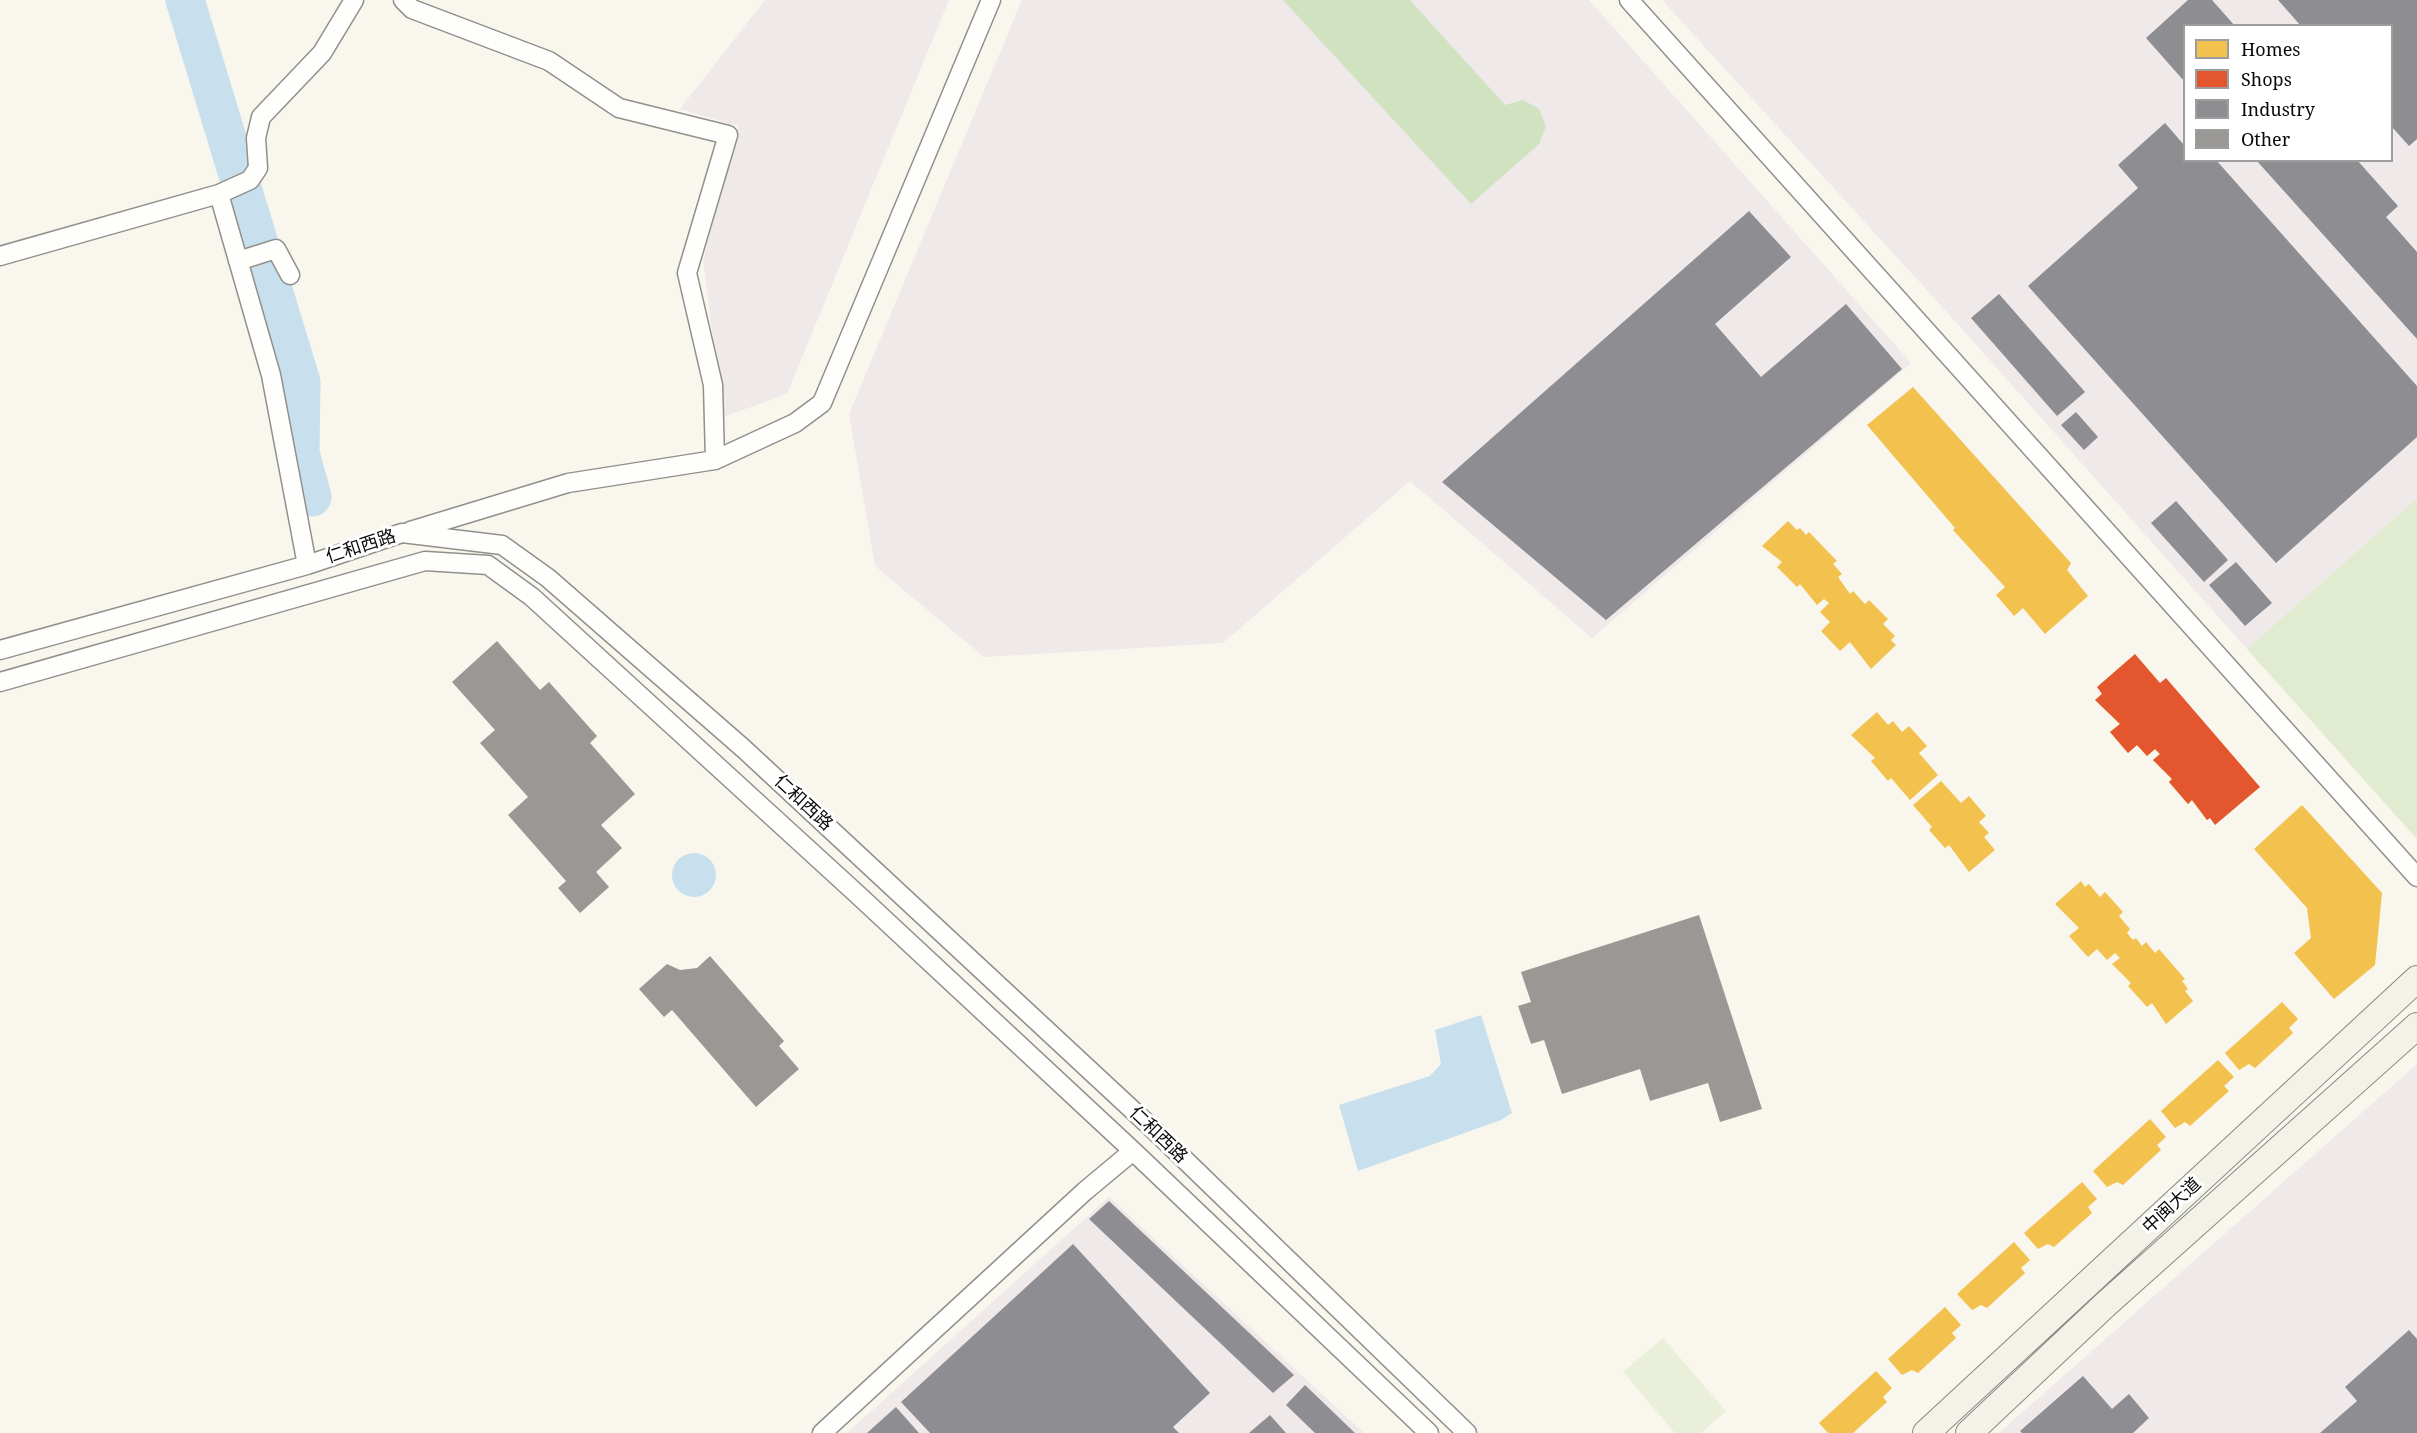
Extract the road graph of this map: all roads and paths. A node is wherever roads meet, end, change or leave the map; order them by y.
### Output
1 (354, 0) edge
2 (403, 0) edge
3 (991, 0) edge
4 (1629, 0) edge
5 (223, 192) junction
6 (0, 256) edge
7 (241, 260) junction
8 (290, 275) dead end
9 (715, 460) junction
10 (402, 533) junction
11 (307, 565) junction
12 (0, 650) edge
13 (0, 682) edge
14 (744, 749) junction
15 (726, 774) junction
16 (2417, 877) edge
17 (2417, 979) edge
18 (2417, 1026) edge
19 (1133, 1150) junction
20 (822, 1433) edge
21 (1429, 1433) edge
22 (1467, 1433) edge
23 (1926, 1433) edge
24 (1970, 1433) edge

1 - 5 street
2 - 9 street
3 - 9 street
4 - 16 street
5 - 6 street
5 - 7 street
7 - 8 street
7 - 11 street
9 - 10 street
10 - 11 street, 仁和西路
10 - 14 street, 仁和西路
11 - 12 street, 仁和西路
13 - 15 street, 仁和西路
14 - 15 street
14 - 22 street, 仁和西路
15 - 19 street, 仁和西路
17 - 23 main road, 中闽大道
18 - 24 main road, 中闽大道
19 - 20 street
19 - 21 street, 仁和西路

